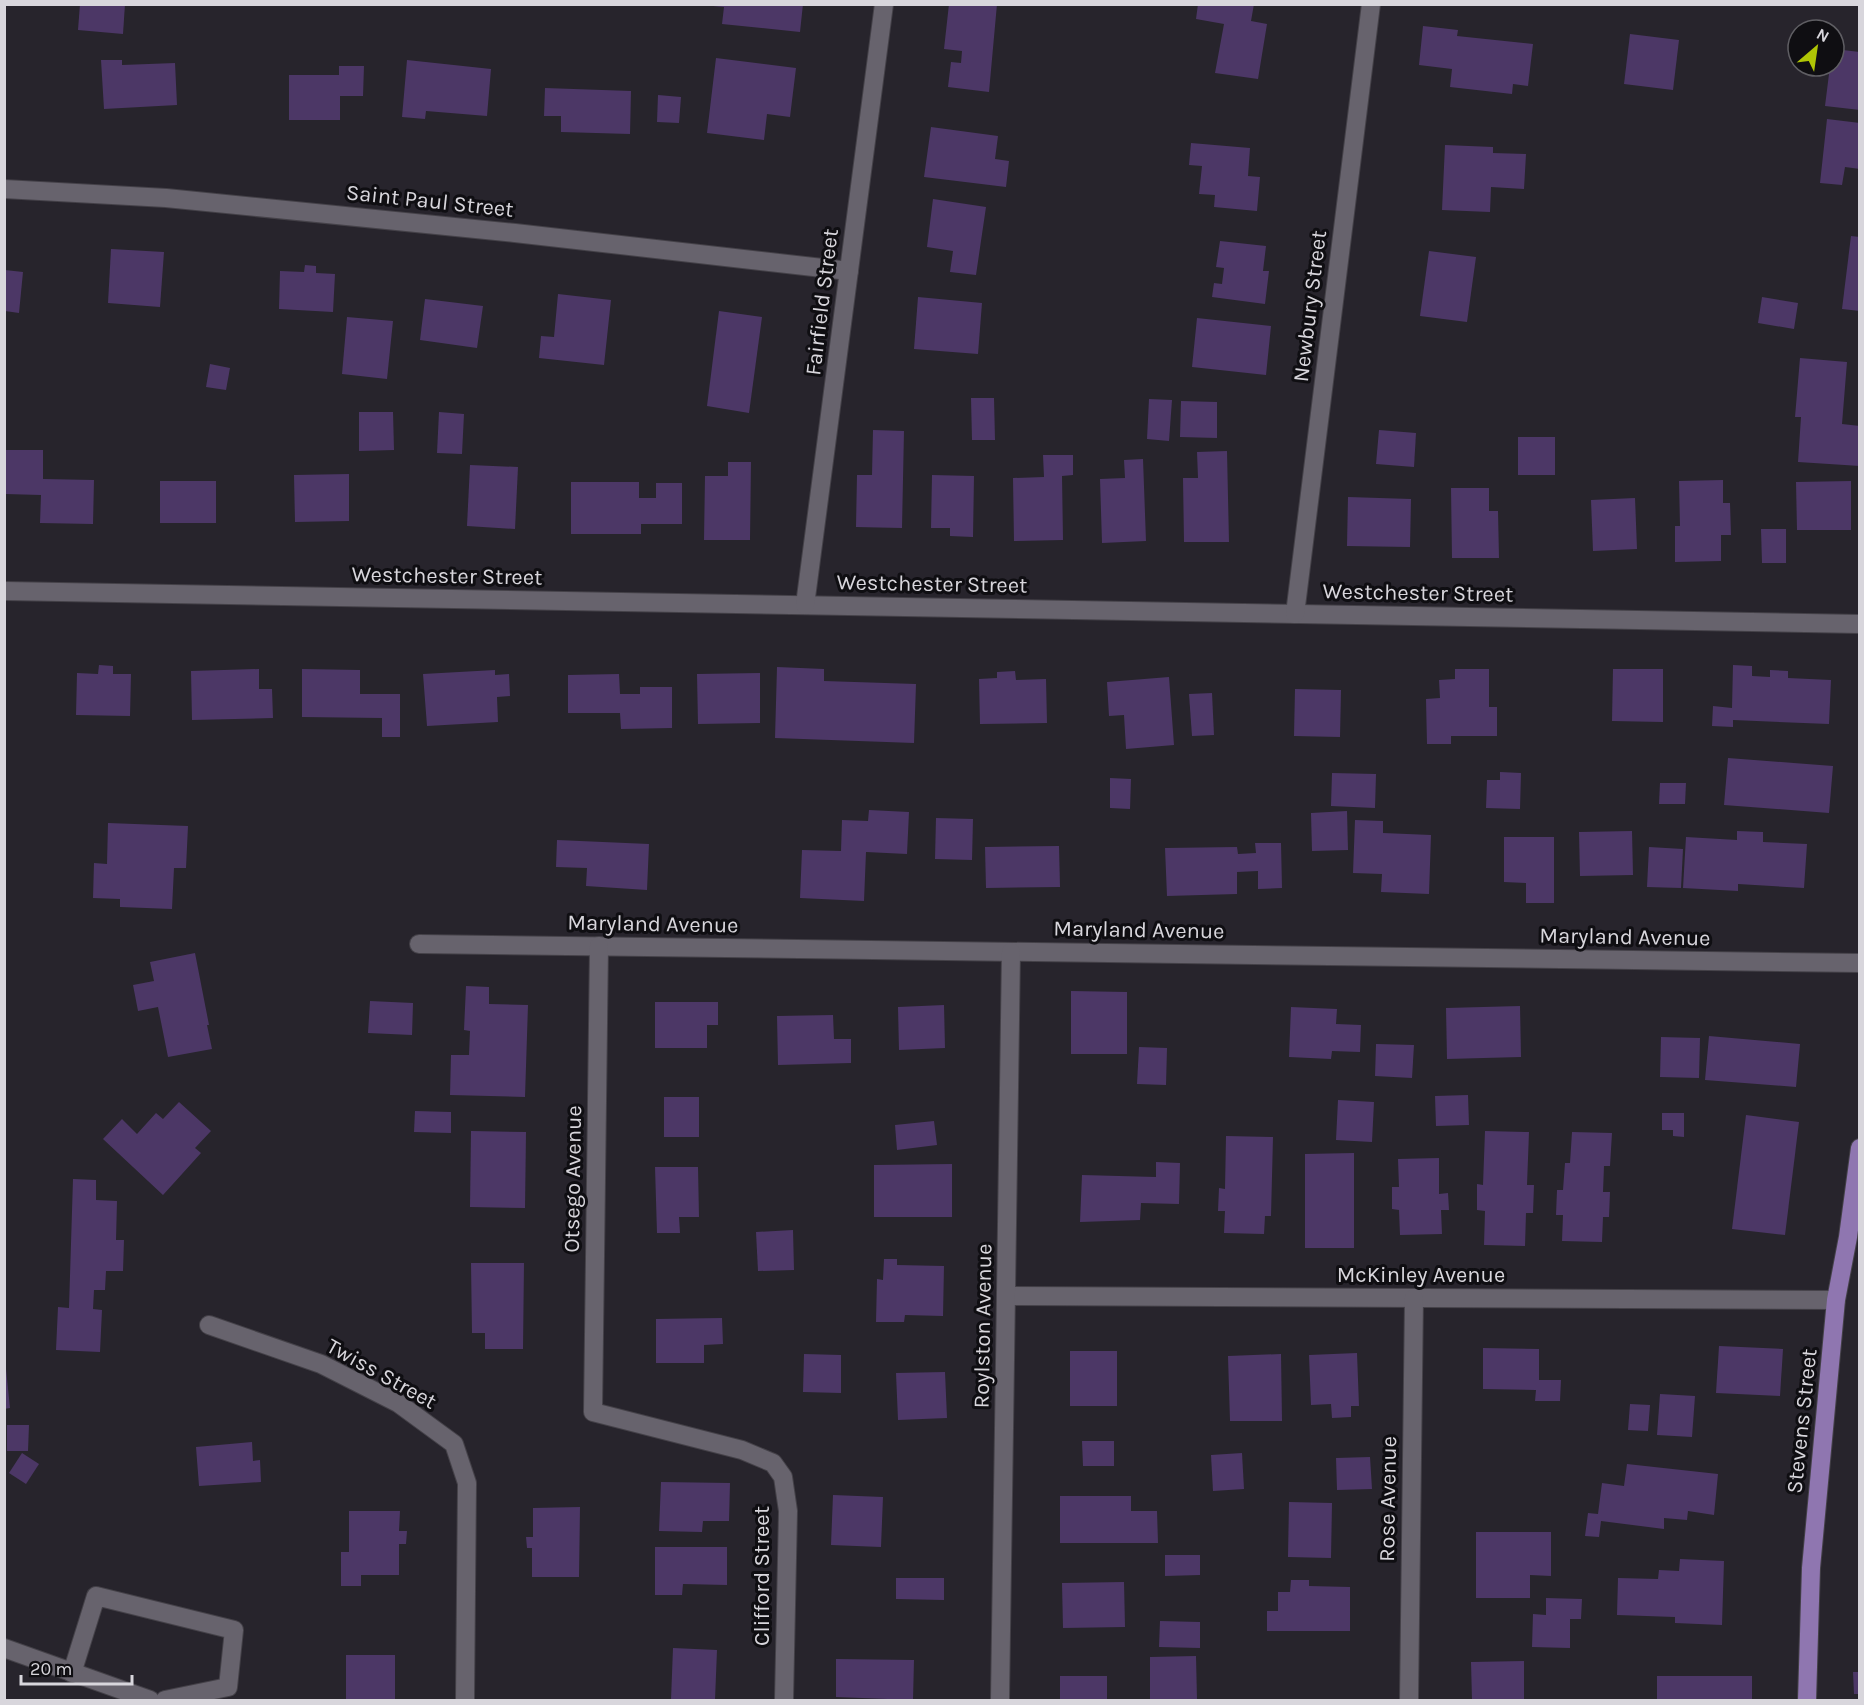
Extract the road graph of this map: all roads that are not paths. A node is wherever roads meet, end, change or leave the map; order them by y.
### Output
1 (884, 4) edge
2 (1371, 4) edge
3 (4, 189) edge
4 (849, 271) junction
5 (4, 591) edge
6 (806, 605) junction
7 (1295, 614) junction
8 (1860, 624) edge
9 (419, 944) dead end
10 (599, 946) junction
11 (1011, 952) junction
12 (1860, 963) edge
13 (1860, 1148) edge
14 (1858, 1169) edge
15 (1006, 1296) junction
16 (1414, 1298) junction
17 (1836, 1300) junction
18 (209, 1325) dead end
19 (593, 1412) joint
20 (4, 1648) edge
21 (72, 1673) junction
22 (150, 1701) edge
23 (165, 1701) edge
24 (465, 1701) edge
25 (784, 1701) edge
26 (1000, 1701) edge
27 (1409, 1701) edge
28 (1807, 1701) edge

1 - 4 street, Fairfield Street
2 - 7 street, Newbury Street
3 - 4 street, Saint Paul Street
4 - 6 street, Fairfield Street
5 - 6 street, Westchester Street
6 - 7 street, Westchester Street
7 - 8 street, Westchester Street
9 - 10 street, Maryland Avenue
10 - 11 street, Maryland Avenue
10 - 19 street, Otsego Avenue
11 - 12 street, Maryland Avenue
11 - 15 street, Roylston Avenue
13 - 14 main road, Stevens Street
14 - 17 main road, Stevens Street
15 - 16 street, McKinley Avenue
15 - 26 street, Roylston Avenue
16 - 17 street, McKinley Avenue
16 - 27 street, Rose Avenue
17 - 28 main road, Stevens Street
18 - 24 street, Twiss Street
19 - 25 street, Clifford Street
20 - 21 street
21 - 22 street
21 - 23 street

